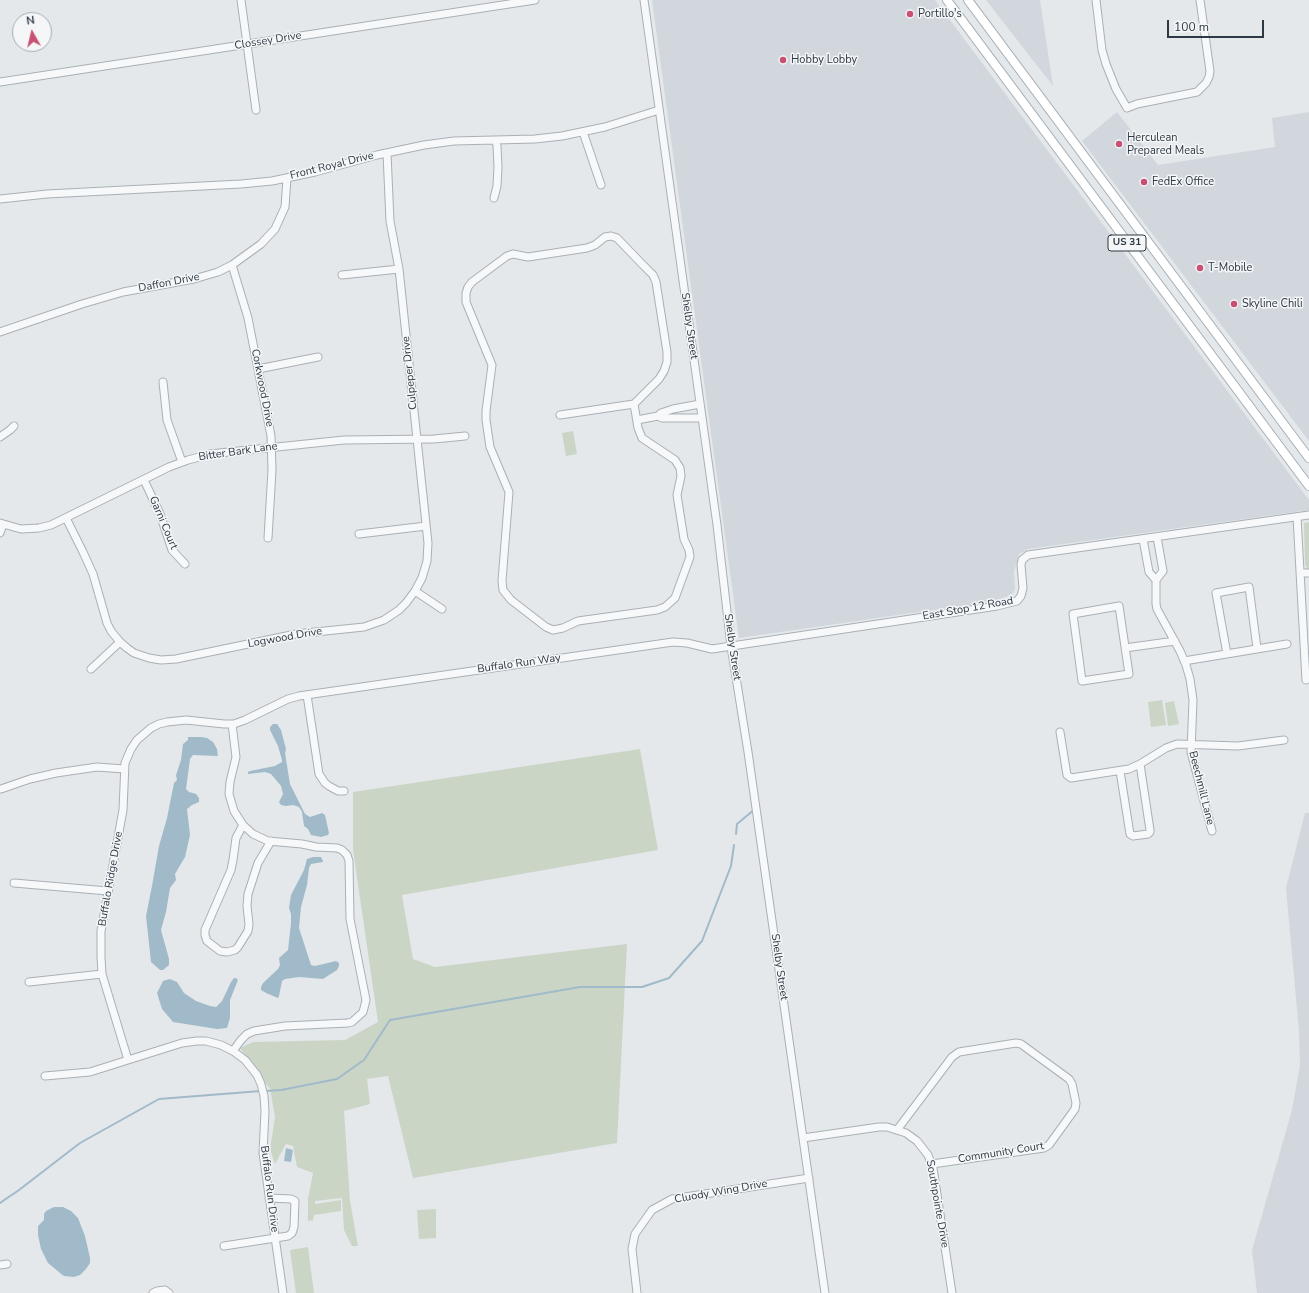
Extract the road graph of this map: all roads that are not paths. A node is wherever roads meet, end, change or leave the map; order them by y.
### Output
1 (241, 0) edge
2 (535, 0) edge
3 (644, 0) edge
4 (947, 0) edge
5 (968, 0) edge
6 (1096, 0) edge
7 (1200, 0) edge
8 (247, 44) junction
9 (0, 82) edge
10 (256, 110) dead end
11 (659, 110) junction
12 (583, 132) junction
13 (496, 140) junction
14 (386, 153) junction
15 (287, 178) junction
16 (601, 185) dead end
17 (0, 198) edge
18 (494, 198) dead end
19 (232, 265) junction
20 (399, 269) junction
21 (342, 275) dead end
22 (0, 332) edge
23 (318, 357) dead end
24 (258, 369) junction
25 (163, 382) dead end
26 (634, 404) junction
27 (700, 404) junction
28 (560, 414) dead end
29 (658, 416) junction
30 (702, 418) junction
31 (637, 420) junction
32 (14, 426) dead end
33 (465, 436) dead end
34 (0, 437) edge
35 (416, 439) junction
36 (272, 447) junction
37 (1309, 458) edge
38 (182, 462) junction
39 (144, 480) junction
40 (1309, 486) edge
41 (1309, 515) edge
42 (1297, 517) junction
43 (66, 518) junction
44 (2, 524) edge
45 (426, 526) junction
46 (0, 534) edge
47 (359, 534) dead end
48 (1157, 537) junction
49 (268, 538) dead end
50 (1143, 539) junction
51 (185, 564) dead end
52 (1300, 573) junction
53 (1309, 573) edge
54 (1156, 580) junction
55 (415, 591) junction
56 (442, 609) dead end
57 (1175, 641) junction
58 (120, 642) junction
59 (1287, 644) dead end
60 (731, 646) junction
61 (1125, 648) junction
62 (1257, 648) junction
63 (1227, 654) junction
64 (1184, 661) junction
65 (91, 669) dead end
66 (1306, 680) dead end
67 (307, 695) junction
68 (232, 724) junction
69 (1060, 732) dead end
70 (1284, 740) dead end
71 (1190, 745) junction
72 (1140, 764) junction
73 (124, 769) junction
74 (1120, 771) junction
75 (1, 789) dead end
76 (344, 791) dead end
77 (243, 825) junction
78 (1212, 831) dead end
79 (271, 841) junction
80 (14, 883) dead end
81 (108, 890) junction
82 (102, 974) junction
83 (30, 982) dead end
84 (233, 1051) junction
85 (128, 1060) junction
86 (46, 1076) dead end
87 (897, 1130) junction
88 (803, 1138) junction
89 (932, 1164) junction
90 (809, 1178) junction
91 (270, 1198) junction
92 (275, 1238) junction
93 (224, 1246) dead end
94 (153, 1293) edge
95 (169, 1293) edge
96 (283, 1293) edge
97 (637, 1293) edge
98 (825, 1293) edge
99 (952, 1293) edge

1 - 8 street
2 - 8 street, Clossey Drive
3 - 11 street, Shelby Street
4 - 40 main road, US 31
5 - 37 main road, US 31
6 - 7 street
8 - 9 street, Clossey Drive
8 - 10 street
11 - 12 street, Front Royal Drive
11 - 27 street, Shelby Street
12 - 13 street, Front Royal Drive
12 - 16 street
13 - 14 street, Front Royal Drive
13 - 18 street
14 - 15 street, Front Royal Drive
14 - 20 street, Culpeper Drive
15 - 17 street, Front Royal Drive
15 - 19 street, Daffon Drive
19 - 22 street, Daffon Drive
19 - 24 street, Corkwood Drive
20 - 21 street
20 - 35 street, Culpeper Drive
23 - 24 street
24 - 36 street, Corkwood Drive
25 - 38 street
26 - 28 street
26 - 31 street
26 - 31 street
27 - 29 street
27 - 30 street, Shelby Street
29 - 30 street
29 - 31 street
30 - 60 street, Shelby Street
32 - 34 street
33 - 35 street, Bitter Bark Lane
35 - 36 street, Bitter Bark Lane
35 - 45 street, Culpeper Drive
36 - 38 street, Bitter Bark Lane
36 - 49 street, Corkwood Drive
38 - 39 street, Bitter Bark Lane
39 - 43 street, Bitter Bark Lane
39 - 51 street, Garni Court
41 - 42 street, East Stop 12 Road
42 - 48 street, East Stop 12 Road
42 - 52 street
43 - 44 street, Bitter Bark Lane
43 - 58 street, Logwood Drive
44 - 46 street
45 - 47 street
45 - 55 street, Culpeper Drive
48 - 50 street, East Stop 12 Road
48 - 54 street
50 - 54 street, Beechmill Lane
50 - 60 street, East Stop 12 Road
52 - 53 street
52 - 66 street
54 - 57 street, Beechmill Lane
55 - 56 street
55 - 58 street, Logwood Drive
57 - 61 street
57 - 64 street, Beechmill Lane
58 - 65 street
59 - 62 street
60 - 67 street, Buffalo Run Way
60 - 88 street, Shelby Street
61 - 61 street
62 - 63 street
62 - 63 street
63 - 64 street
64 - 71 street, Beechmill Lane
67 - 68 street, Buffalo Run Way
67 - 76 street
68 - 73 street, Buffalo Ridge Drive
68 - 77 street
69 - 74 street
70 - 71 street
71 - 72 street
71 - 78 street, Beechmill Lane
72 - 74 street
72 - 74 street
73 - 75 street
73 - 81 street, Buffalo Ridge Drive
77 - 79 street
77 - 79 street
79 - 84 street
80 - 81 street
81 - 82 street, Buffalo Ridge Drive
82 - 83 street
82 - 85 street, Buffalo Ridge Drive
84 - 85 street, Buffalo Run Drive
84 - 91 street, Buffalo Run Drive
85 - 86 street, Buffalo Run Drive
87 - 88 street, Southpointe Drive
87 - 89 street, Southpointe Drive
87 - 89 street, Community Court
88 - 90 street, Shelby Street
89 - 99 street, Southpointe Drive
90 - 97 street, Cluody Wing Drive
90 - 98 street, Shelby Street
91 - 92 street, Buffalo Run Drive
91 - 92 street
92 - 93 street
92 - 96 street, Buffalo Run Drive
94 - 95 street

